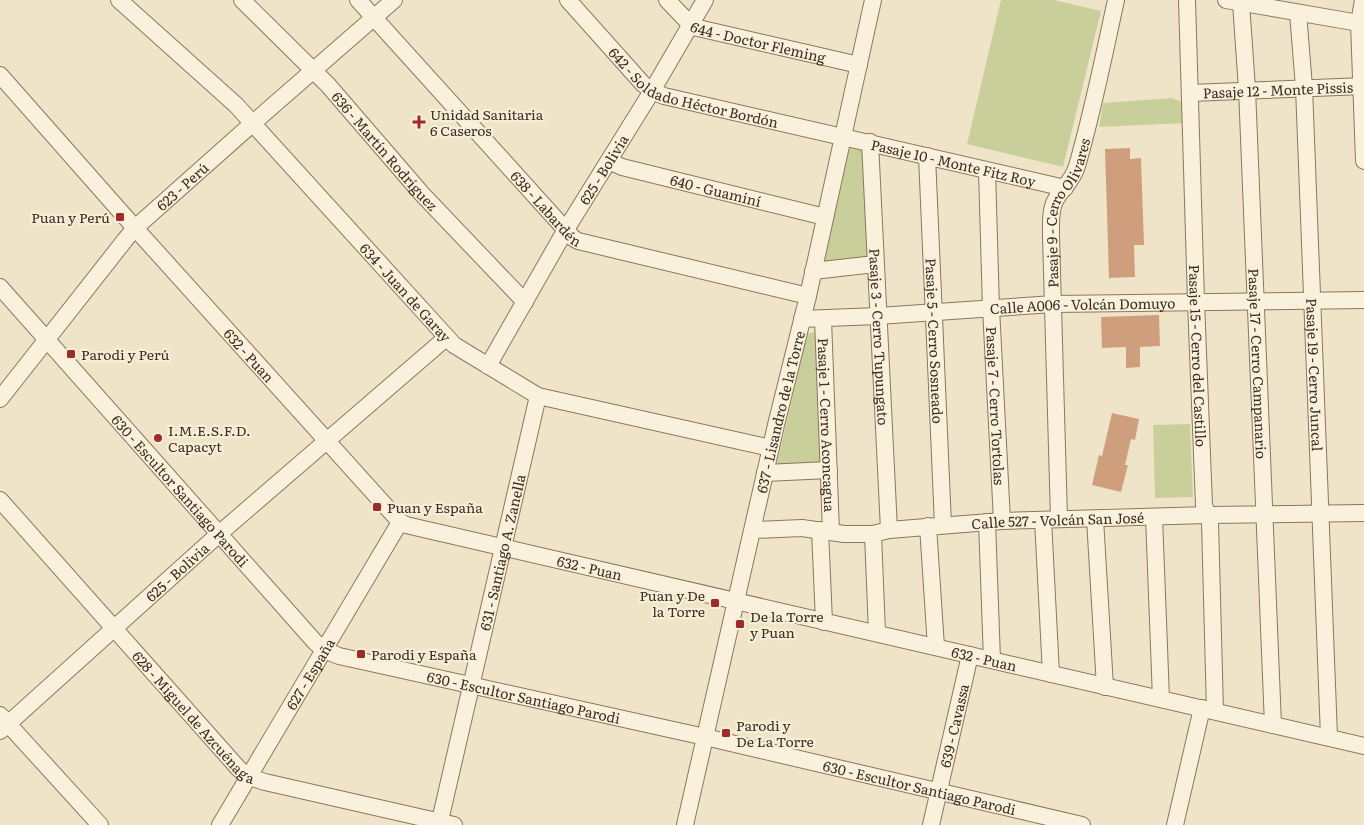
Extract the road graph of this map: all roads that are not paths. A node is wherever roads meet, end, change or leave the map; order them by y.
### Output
1 (119, 0) edge
2 (242, 0) edge
3 (358, 0) edge
4 (394, 0) edge
5 (568, 0) edge
6 (667, 0) edge
7 (705, 0) edge
8 (874, 0) edge
9 (1116, 0) edge
10 (1187, 0) edge
11 (1363, 0) edge
12 (1234, 1) edge
13 (1298, 12) junction
14 (375, 18) junction
15 (1359, 23) junction
16 (690, 24) junction
17 (859, 65) junction
18 (314, 70) junction
19 (0, 75) edge
20 (1363, 86) edge
21 (1304, 87) junction
22 (1248, 89) junction
23 (652, 90) junction
24 (1190, 93) junction
25 (253, 123) junction
26 (842, 136) junction
27 (870, 142) junction
28 (927, 156) junction
29 (609, 161) junction
30 (1364, 161) edge
31 (987, 171) junction
32 (1065, 188) junction
33 (825, 217) junction
34 (136, 228) junction
35 (566, 231) junction
36 (875, 264) junction
37 (813, 271) junction
38 (0, 287) edge
39 (808, 296) junction
40 (1364, 300) edge
41 (1313, 301) junction
42 (525, 302) junction
43 (1196, 302) junction
44 (1255, 302) junction
45 (1054, 304) junction
46 (990, 308) junction
47 (933, 313) junction
48 (878, 316) junction
49 (802, 319) junction
50 (823, 319) junction
51 (446, 338) junction
52 (47, 340) junction
53 (488, 366) junction
54 (538, 396) junction
55 (0, 399) edge
56 (326, 440) junction
57 (772, 448) junction
58 (829, 470) junction
59 (765, 472) junction
60 (0, 500) edge
61 (1320, 513) junction
62 (1364, 513) edge
63 (1265, 515) junction
64 (1208, 516) junction
65 (1154, 517) junction
66 (1095, 519) junction
67 (1051, 520) junction
68 (400, 522) junction
69 (995, 522) junction
70 (936, 526) junction
71 (753, 530) junction
72 (889, 530) junction
73 (826, 531) junction
74 (220, 533) junction
75 (873, 534) junction
76 (504, 548) junction
77 (736, 602) junction
78 (824, 622) junction
79 (115, 629) junction
80 (877, 633) junction
81 (936, 648) junction
82 (324, 650) junction
83 (970, 655) junction
84 (992, 660) junction
85 (1051, 674) junction
86 (472, 686) junction
87 (1105, 687) junction
88 (1161, 699) junction
89 (1208, 710) junction
90 (3, 723) edge
91 (1273, 725) junction
92 (705, 737) junction
93 (1329, 738) junction
94 (1364, 746) edge
95 (249, 777) junction
96 (939, 791) junction
97 (444, 824) edge
98 (100, 825) edge
99 (220, 825) edge
100 (685, 825) edge
101 (931, 825) edge
102 (1082, 825) edge
103 (1175, 825) edge

1 - 25 street, 634 - Juan de Garay
2 - 18 street, 636 - Martín Rodríguez
3 - 14 street, 638 - Labardén
4 - 14 street, 623 - Perú
5 - 23 street, 642 - Soldado Héctor Bordón
6 - 16 street, 644 - Doctor Fleming
7 - 16 street, 625 - Bolivia
8 - 17 street, 637 - Lisandro de la Torre
9 - 32 street, Pasaje 9 - Cerro Olivares
10 - 24 street, Pasaje 15 - Cerro del Castillo
11 - 15 street
12 - 13 street
12 - 22 street, Pasaje 17 - Cerro Campanario
13 - 15 street
13 - 21 street, Pasaje 19 - Cerro Juncal
14 - 18 street, 623 - Perú
14 - 35 street, 638 - Labardén
15 - 20 street
16 - 17 street, 644 - Doctor Fleming
16 - 23 street, 625 - Bolivia
17 - 26 street, 637 - Lisandro de la Torre
18 - 25 street, 623 - Perú
18 - 42 street, 636 - Martín Rodríguez
19 - 34 street, 632 - Puan
20 - 21 street, Pasaje 12 - Monte Pissis
20 - 30 street
21 - 22 street, Pasaje 12 - Monte Pissis
21 - 41 street, Pasaje 19 - Cerro Juncal
22 - 24 street, Pasaje 12 - Monte Pissis
22 - 44 street, Pasaje 17 - Cerro Campanario
23 - 26 street, 642 - Soldado Héctor Bordón
23 - 29 street, 625 - Bolivia
24 - 43 street, Pasaje 15 - Cerro del Castillo
25 - 34 street, 623 - Perú
25 - 51 street, 634 - Juan de Garay
26 - 27 street, Pasaje 10 - Monte Fitz Roy
26 - 33 street, 637 - Lisandro de la Torre
27 - 28 street, Pasaje 10 - Monte Fitz Roy
27 - 36 street, Pasaje 3 - Cerro Tupungato
28 - 31 street, Pasaje 10 - Monte Fitz Roy
28 - 47 street, Pasaje 5 - Cerro Sosneado
29 - 33 street, 640 - Guaminí
29 - 35 street, 625 - Bolivia
31 - 32 street, Pasaje 10 - Monte Fitz Roy
31 - 46 street, Pasaje 7 - Cerro Tortolas
32 - 45 street, Pasaje 9 - Cerro Olivares
33 - 37 street, 637 - Lisandro de la Torre
34 - 52 street, 623 - Perú
34 - 56 street, 632 - Puan
35 - 39 street, 638 - Labardén
35 - 42 street, 625 - Bolivia
36 - 37 street
36 - 48 street, Pasaje 3 - Cerro Tupungato
37 - 39 street, 637 - Lisandro de la Torre
38 - 52 street, 630 - Escultor Santiago Parodi
39 - 49 street, 637 - Lisandro de la Torre
40 - 41 street, Calle A006 - Volcán Domuyo
41 - 44 street, Calle A006 - Volcán Domuyo
41 - 61 street, Pasaje 19 - Cerro Juncal
42 - 53 street, 625 - Bolivia
43 - 44 street, Calle A006 - Volcán Domuyo
43 - 45 street, Calle A006 - Volcán Domuyo
43 - 64 street, Pasaje 15 - Cerro del Castillo
44 - 63 street, Pasaje 17 - Cerro Campanario
45 - 46 street, Calle A006 - Volcán Domuyo
45 - 67 street, Pasaje 9 - Cerro Olivares
46 - 47 street, Calle A006 - Volcán Domuyo
46 - 69 street, Pasaje 7 - Cerro Tortolas
47 - 48 street, Calle A006 - Volcán Domuyo
47 - 70 street, Pasaje 5 - Cerro Sosneado
48 - 50 street, Calle A006 - Volcán Domuyo
48 - 72 street, Pasaje 3 - Cerro Tupungato
49 - 50 street, Calle A006 - Volcán Domuyo
49 - 57 street, 637 - Lisandro de la Torre
50 - 58 street, Pasaje 1 - Cerro Aconcagua
51 - 53 street, 634 - Juan de Garay
51 - 56 street, 625 - Bolivia
52 - 55 street, 623 - Perú
52 - 74 street, 630 - Escultor Santiago Parodi
53 - 54 street, 634 - Juan de Garay
54 - 57 street, 634 - Juan de Garay
54 - 76 street, 631 - Santiago A. Zanella
56 - 68 street, 632 - Puan
56 - 74 street, 625 - Bolivia
57 - 59 street, 637 - Lisandro de la Torre
58 - 59 street
58 - 73 street, Pasaje 1 - Cerro Aconcagua
59 - 71 street, 637 - Lisandro de la Torre
60 - 79 street, 628 - Miguel de Azcuénaga
61 - 62 street, Calle 527 - Volcán San José
61 - 63 street, Calle 527 - Volcán San José
61 - 93 street, Pasaje 19 - Cerro Juncal
63 - 64 street, Calle 527 - Volcán San José
63 - 91 street, Pasaje 17 - Cerro Campanario
64 - 65 street, Calle 527 - Volcán San José
64 - 89 street, Pasaje 15 - Cerro del Castillo
65 - 66 street, Calle 527 - Volcán San José
65 - 88 street
66 - 67 street, Calle 527 - Volcán San José
66 - 87 street
67 - 69 street, Calle 527 - Volcán San José
67 - 85 street, Pasaje 9 - Cerro Olivares
68 - 76 street, 632 - Puan
68 - 82 street, 627 - España
69 - 70 street, Calle 527 - Volcán San José
69 - 84 street, Pasaje 7 - Cerro Tortolas
70 - 72 street, Calle 527 - Volcán San José
70 - 81 street, Pasaje 5 - Cerro Sosneado
71 - 73 street, Calle 527 - Volcán San José
71 - 77 street, 637 - Lisandro de la Torre
72 - 75 street, Calle 527 - Volcán San José
73 - 75 street, Calle 527 - Volcán San José
73 - 78 street, Pasaje 1 - Cerro Aconcagua
74 - 79 street, 625 - Bolivia
74 - 82 street, 630 - Escultor Santiago Parodi
75 - 80 street
76 - 77 street, 632 - Puan
76 - 86 street, 631 - Santiago A. Zanella
77 - 78 street, 632 - Puan
77 - 92 street, 637 - Lisandro de la Torre
78 - 80 street, 632 - Puan
79 - 90 street, 625 - Bolivia
79 - 95 street, 628 - Miguel de Azcuénaga
80 - 81 street, 632 - Puan
81 - 83 street, 632 - Puan
82 - 86 street, 630 - Escultor Santiago Parodi
82 - 95 street, 627 - España
83 - 84 street, 632 - Puan
83 - 96 street, 639 - Cavassa
84 - 85 street, 632 - Puan
85 - 87 street, 632 - Puan
86 - 92 street, 630 - Escultor Santiago Parodi
86 - 97 street, 631 - Santiago A. Zanella
87 - 88 street, 632 - Puan
88 - 89 street, 632 - Puan
89 - 91 street, 632 - Puan
89 - 103 street, Pasaje 15 - Cerro del Castillo
90 - 98 street
91 - 93 street, 632 - Puan
92 - 96 street, 630 - Escultor Santiago Parodi
92 - 100 street, 637 - Lisandro de la Torre
93 - 94 street, 632 - Puan
95 - 97 street, 628 - Miguel de Azcuénaga
95 - 99 street, 627 - España
96 - 101 street, 639 - Cavassa
96 - 102 street, 630 - Escultor Santiago Parodi

